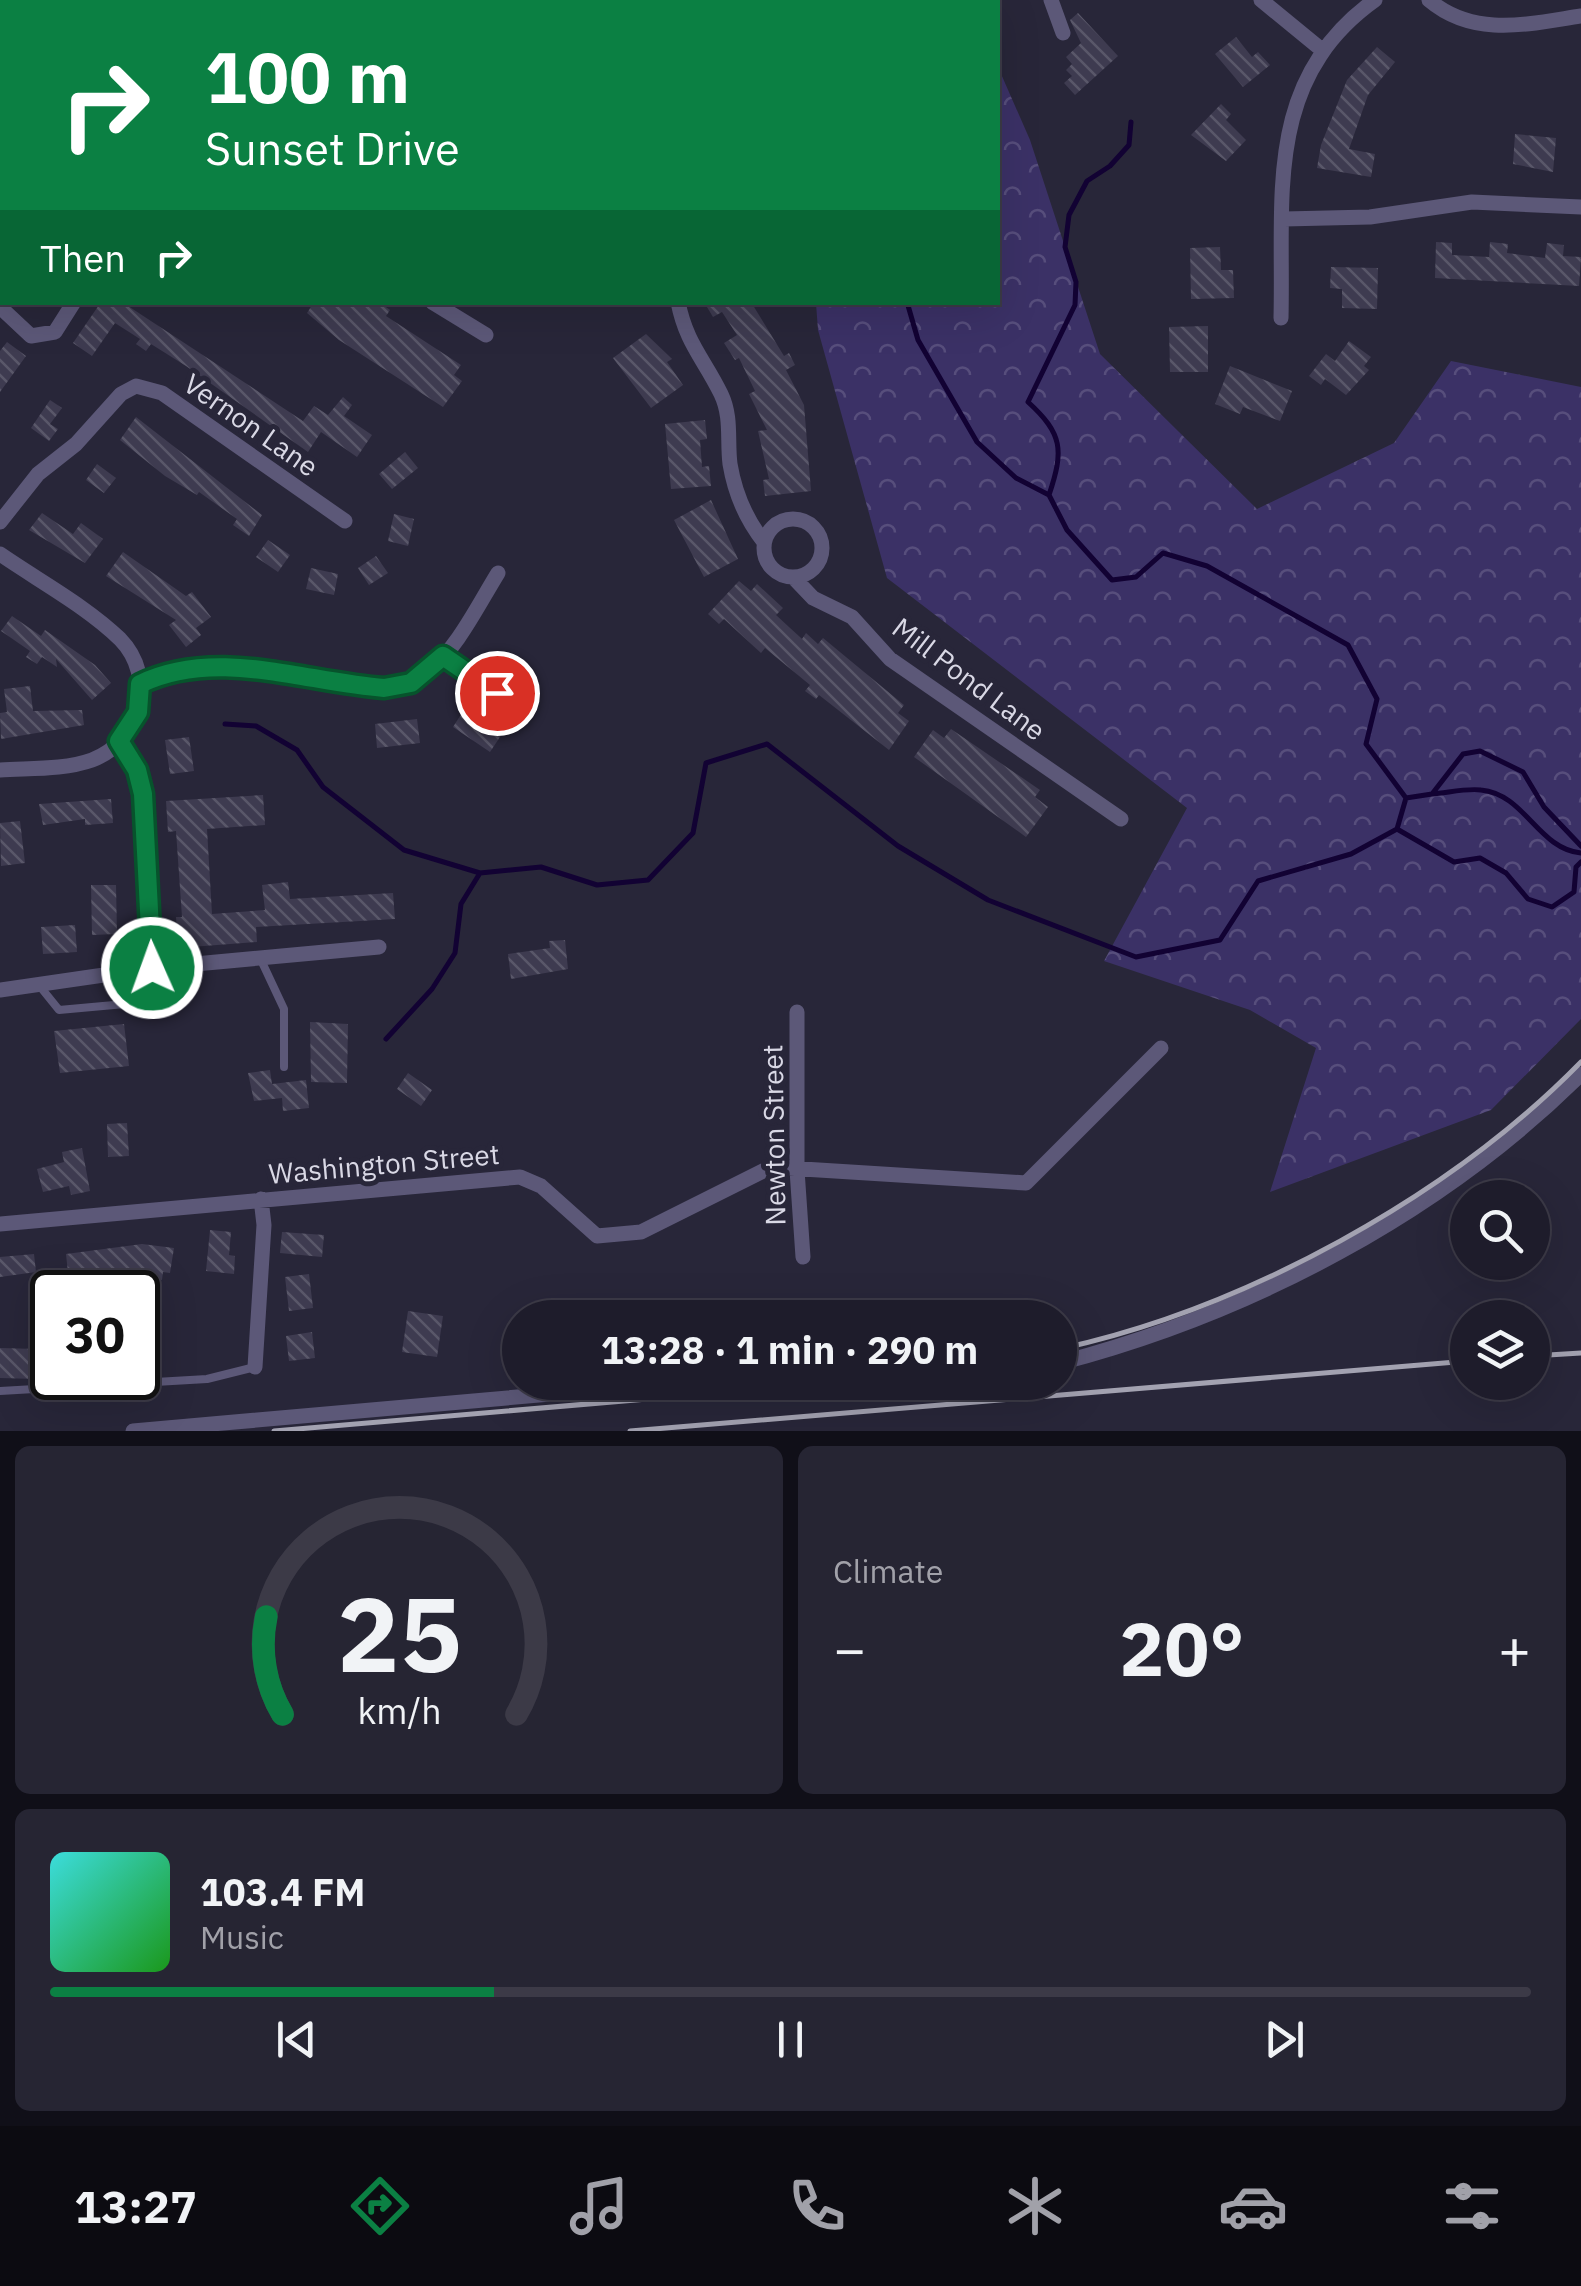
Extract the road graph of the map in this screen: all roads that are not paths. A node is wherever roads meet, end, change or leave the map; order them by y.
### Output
1 (1052, 0) edge
2 (1262, 0) edge
3 (1375, 0) edge
4 (1429, 0) edge
5 (1581, 16) edge
6 (1062, 33) dead end
7 (1322, 50) junction
8 (1581, 207) edge
9 (1284, 219) junction
10 (1, 305) edge
11 (72, 305) edge
12 (437, 305) edge
13 (679, 305) edge
14 (1281, 318) dead end
15 (486, 335) dead end
16 (345, 521) dead end
17 (0, 522) edge
18 (764, 542) junction
19 (0, 554) edge
20 (498, 573) dead end
21 (793, 577) junction
22 (443, 656) junction
23 (141, 692) junction
24 (497, 693) dead end
25 (119, 741) junction
26 (0, 770) edge
27 (1121, 819) dead end
28 (380, 947) dead end
29 (261, 960) junction
30 (152, 968) junction
31 (38, 984) junction
32 (0, 990) edge
33 (797, 1012) dead end
34 (1161, 1048) dead end
35 (284, 1067) dead end
36 (1581, 1074) edge
37 (797, 1170) junction
38 (261, 1199) junction
39 (0, 1224) edge
40 (803, 1257) dead end
41 (1077, 1358) edge
42 (254, 1367) joint
43 (0, 1390) edge
44 (502, 1398) edge
45 (133, 1431) edge

1 - 6 street
2 - 7 street
3 - 7 street
4 - 5 street
7 - 9 street
8 - 9 street
9 - 14 street
10 - 11 street
12 - 15 street
13 - 18 street, Mill Pond Lane
16 - 17 street, Vernon Lane
18 - 21 street, Mill Pond Lane
18 - 21 street
19 - 23 street
20 - 22 street
21 - 27 street, Mill Pond Lane
22 - 23 street
22 - 24 lane
23 - 25 street
25 - 26 street
25 - 30 street
28 - 29 street
29 - 30 street
29 - 35 lane
30 - 31 street
30 - 31 lane
31 - 32 street
33 - 37 street, Newton Street
34 - 37 street, Washington Street
36 - 41 street
37 - 38 street, Washington Street
37 - 40 street, Newton Street
38 - 39 street, Washington Street
38 - 42 street
42 - 43 lane
44 - 45 street

